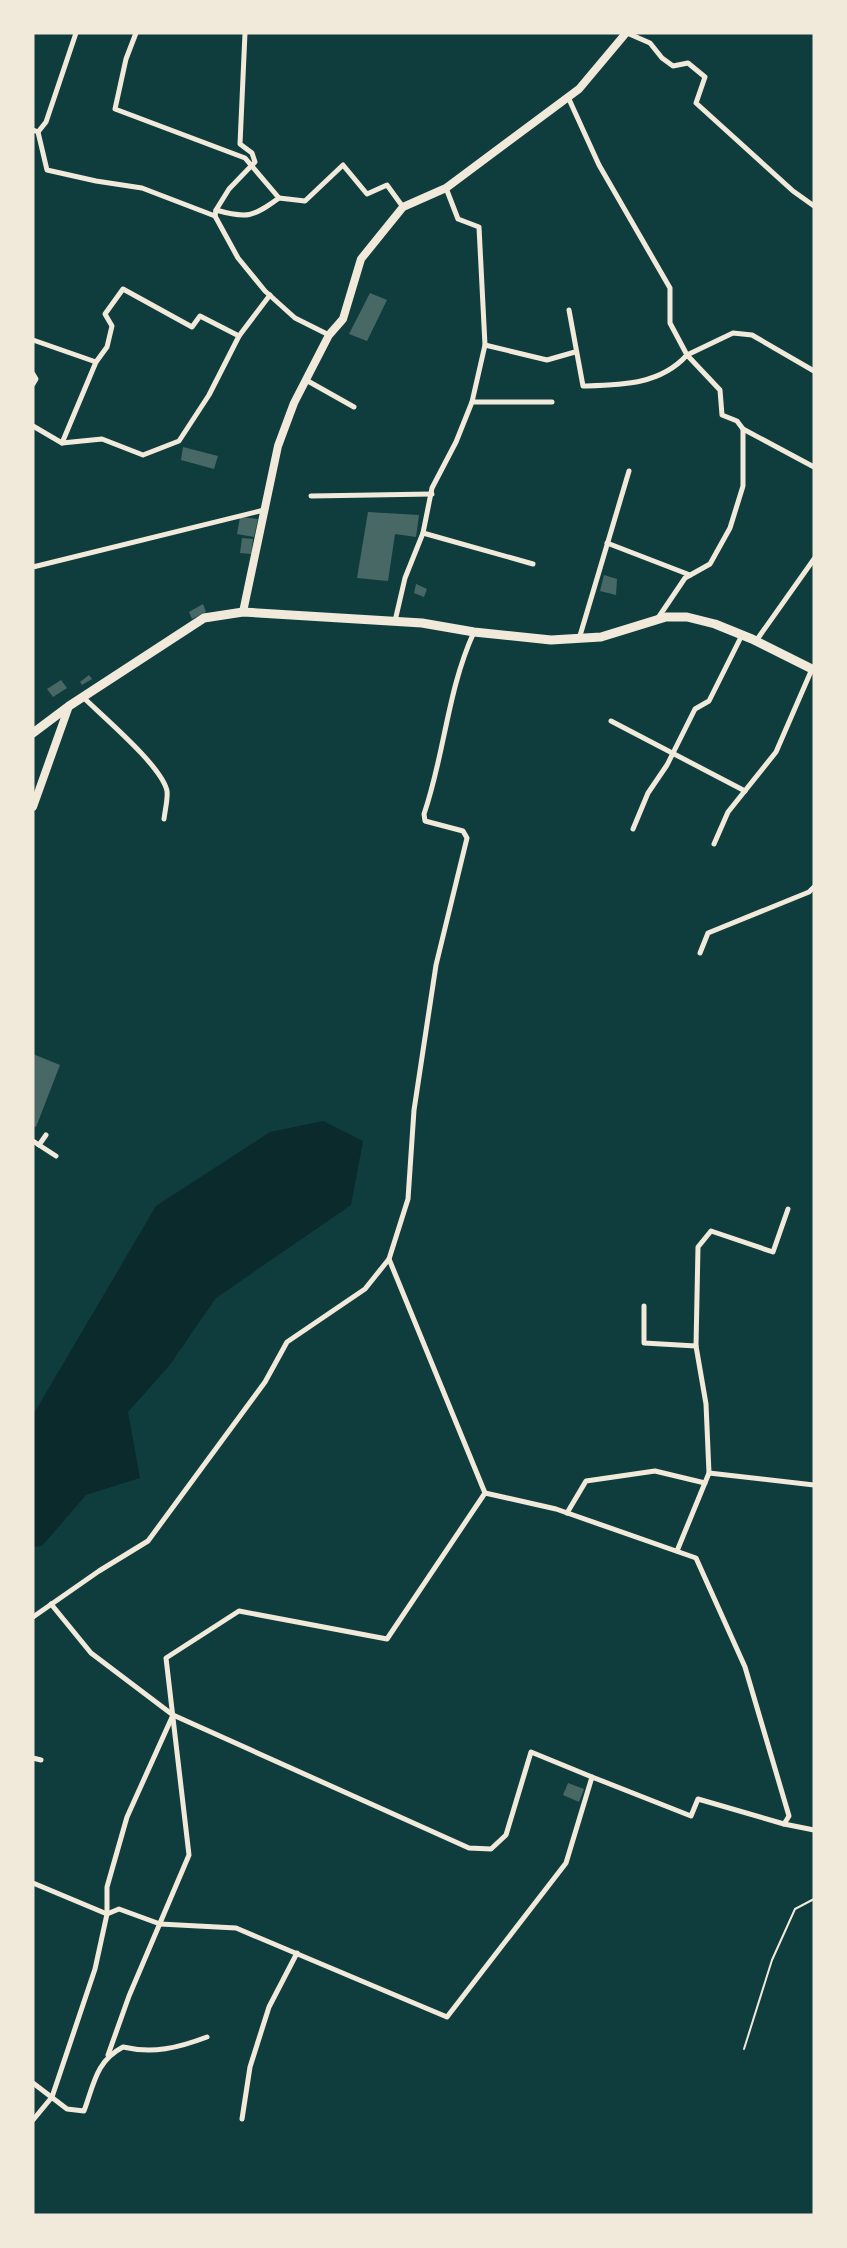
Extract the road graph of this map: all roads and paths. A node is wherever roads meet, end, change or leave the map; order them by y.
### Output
1 (76, 33) edge
2 (136, 33) edge
3 (245, 33) edge
4 (626, 33) edge
5 (568, 97) junction
6 (36, 131) edge
7 (252, 166) junction
8 (446, 188) junction
9 (279, 198) junction
10 (814, 206) edge
11 (403, 207) junction
12 (216, 213) junction
13 (270, 295) junction
14 (569, 310) dead end
15 (329, 335) junction
16 (239, 336) junction
17 (33, 340) edge
18 (485, 345) junction
19 (575, 352) junction
20 (687, 355) junction
21 (96, 362) junction
22 (814, 371) edge
23 (33, 374) edge
24 (306, 380) junction
25 (33, 384) edge
26 (472, 402) junction
27 (552, 402) dead end
28 (354, 407) dead end
29 (33, 426) edge
30 (743, 429) junction
31 (62, 443) junction
32 (814, 467) edge
33 (629, 471) dead end
34 (432, 494) junction
35 (311, 496) dead end
36 (264, 510) junction
37 (423, 533) junction
38 (607, 543) junction
39 (814, 559) edge
40 (533, 564) dead end
41 (33, 567) edge
42 (690, 575) junction
43 (243, 612) junction
44 (657, 619) junction
45 (395, 621) junction
46 (474, 632) junction
47 (742, 635) junction
48 (579, 640) junction
49 (756, 641) junction
50 (813, 670) edge
51 (82, 697) junction
52 (69, 706) junction
53 (611, 721) dead end
54 (33, 733) edge
55 (673, 753) junction
56 (745, 791) junction
57 (33, 807) edge
58 (164, 819) dead end
59 (633, 830) dead end
60 (714, 844) dead end
61 (814, 887) edge
62 (700, 953) dead end
63 (46, 1135) dead end
64 (35, 1143) edge
65 (56, 1156) dead end
66 (788, 1209) dead end
67 (389, 1259) junction
68 (644, 1306) dead end
69 (696, 1346) junction
70 (709, 1473) junction
71 (705, 1483) junction
72 (814, 1485) edge
73 (485, 1493) junction
74 (567, 1513) junction
75 (677, 1551) junction
76 (51, 1604) junction
77 (33, 1617) edge
78 (173, 1715) junction
79 (33, 1758) edge
80 (41, 1760) dead end
81 (592, 1777) junction
82 (784, 1824) junction
83 (814, 1830) edge
84 (33, 1883) edge
85 (814, 1899) edge
86 (107, 1914) junction
87 (160, 1924) junction
88 (297, 1953) junction
89 (207, 2037) dead end
90 (744, 2049) dead end
91 (108, 2055) junction
92 (33, 2083) edge
93 (52, 2097) junction
94 (242, 2119) dead end
95 (33, 2120) edge

1 - 6 street
2 - 7 street
3 - 7 street
4 - 5 main road
4 - 10 street
5 - 8 main road
5 - 20 street
6 - 12 street
7 - 9 street
7 - 12 street
8 - 11 main road
8 - 18 street
9 - 11 street
9 - 12 street
11 - 15 main road
12 - 13 street
13 - 15 street
13 - 16 street
14 - 19 street
15 - 24 main road
16 - 21 street
16 - 31 street
17 - 21 street
18 - 19 street
18 - 26 street
19 - 20 street
20 - 22 street
20 - 30 street
21 - 31 street
23 - 25 street
24 - 28 street
24 - 36 main road
26 - 27 street
26 - 34 street
29 - 31 street
30 - 32 street
30 - 42 street
33 - 38 street
34 - 35 street
34 - 37 street
36 - 41 street
36 - 43 main road
37 - 40 street
37 - 45 street
38 - 42 street
38 - 48 street
39 - 49 street
42 - 44 street
43 - 45 highway
43 - 51 highway
44 - 47 highway
44 - 48 highway
45 - 46 highway
46 - 48 highway
46 - 67 street
47 - 49 highway
47 - 55 street
49 - 50 highway
50 - 56 street
51 - 52 highway
51 - 58 street
52 - 54 highway
52 - 57 main road
53 - 55 street
55 - 56 street
55 - 59 street
56 - 60 street
61 - 62 street
63 - 64 street
64 - 65 street
66 - 69 street
67 - 73 street
67 - 76 street
68 - 69 street
69 - 70 street
70 - 71 street
70 - 72 street
71 - 74 street
71 - 75 street
73 - 74 street
73 - 78 street
74 - 75 street
75 - 82 street
76 - 77 street
76 - 78 street
78 - 81 street
78 - 86 street
78 - 87 street
79 - 80 street
81 - 82 street
81 - 88 street
82 - 83 street
84 - 86 street
85 - 90 lane
86 - 87 street
86 - 93 street
87 - 88 street
87 - 91 street
88 - 94 street
89 - 91 street
91 - 93 street
92 - 93 street
93 - 95 street

